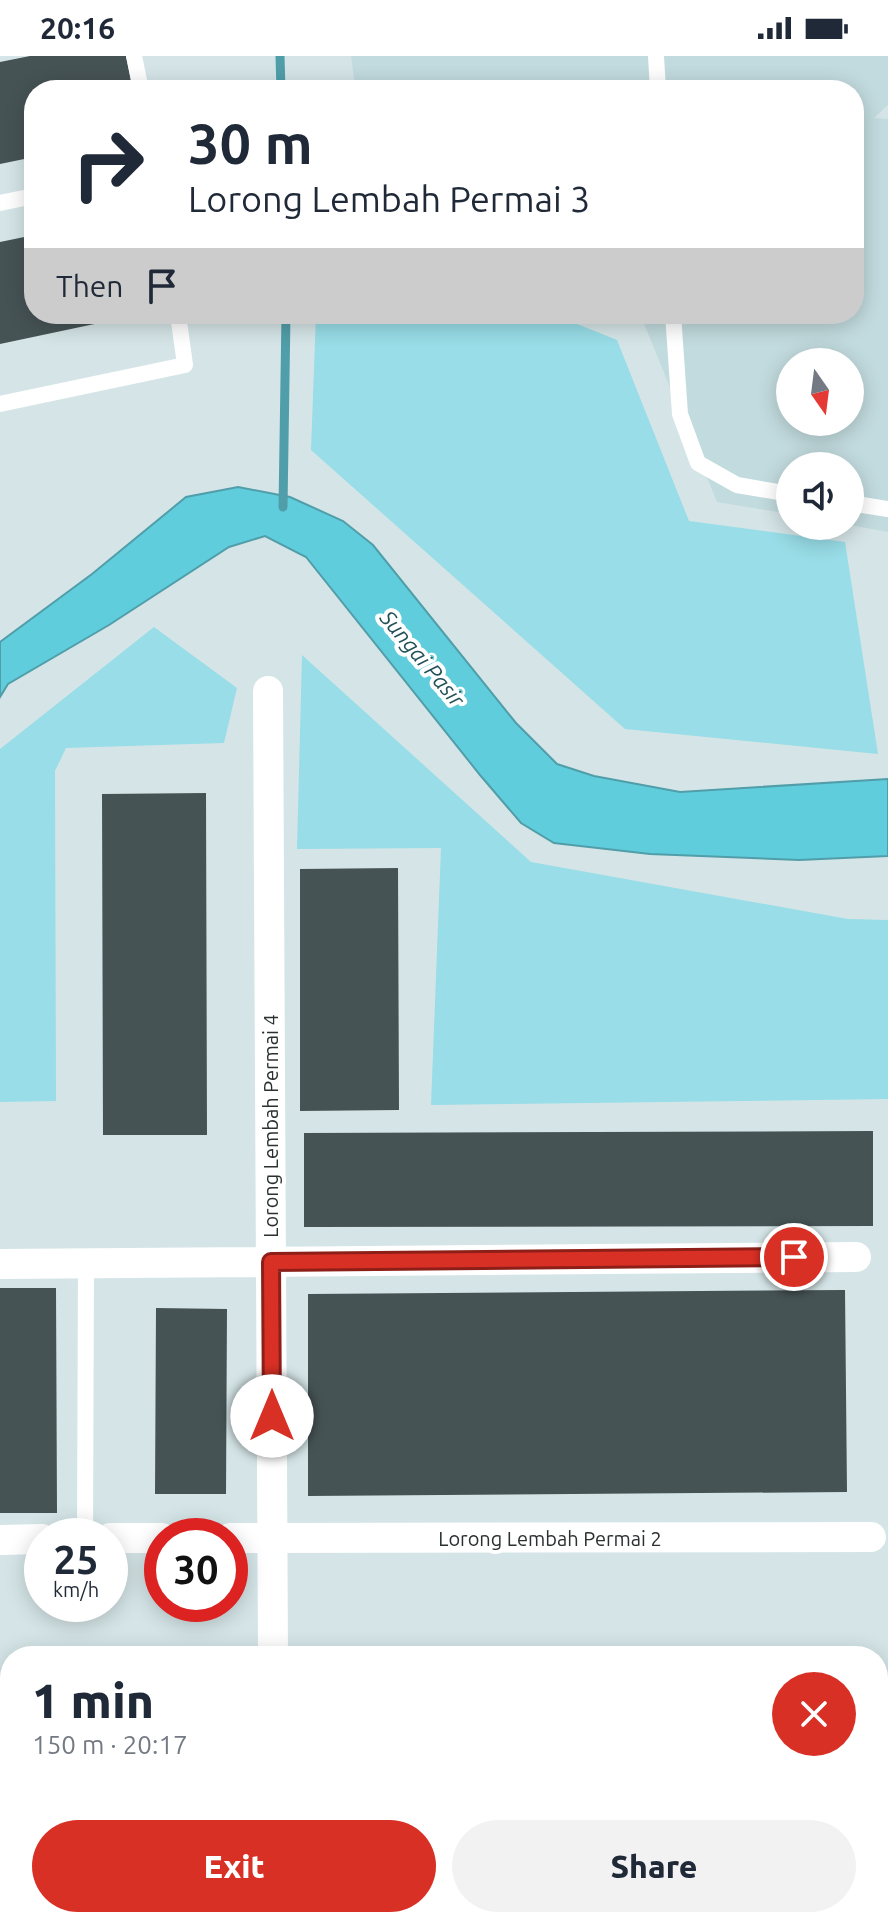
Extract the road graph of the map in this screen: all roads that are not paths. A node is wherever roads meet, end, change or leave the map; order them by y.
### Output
1 (134, 56) edge
2 (656, 56) edge
3 (139, 80) edge
4 (657, 80) edge
5 (24, 198) edge
6 (0, 203) edge
7 (179, 324) edge
8 (674, 324) edge
9 (0, 404) edge
10 (776, 492) edge
11 (864, 505) edge
12 (888, 509) edge
13 (268, 691) dead end
14 (856, 1257) dead end
15 (271, 1262) junction
16 (86, 1263) junction
17 (0, 1264) edge
18 (85, 1518) edge
19 (871, 1537) dead end
20 (248, 1538) edge
21 (272, 1538) junction
22 (24, 1539) edge
23 (0, 1540) edge
24 (273, 1646) edge

1 - 3 lane
2 - 4 lane
5 - 6 lane
7 - 9 lane
8 - 10 lane
11 - 12 lane
13 - 15 street, Lorong Lembah Permai 4
14 - 15 street
15 - 16 street
15 - 21 street, Lorong Lembah Permai 4
16 - 17 street
16 - 18 lane
19 - 21 street, Lorong Lembah Permai 2
20 - 21 street, Lorong Lembah Permai 2
21 - 24 street, Lorong Lembah Permai 4
22 - 23 street

